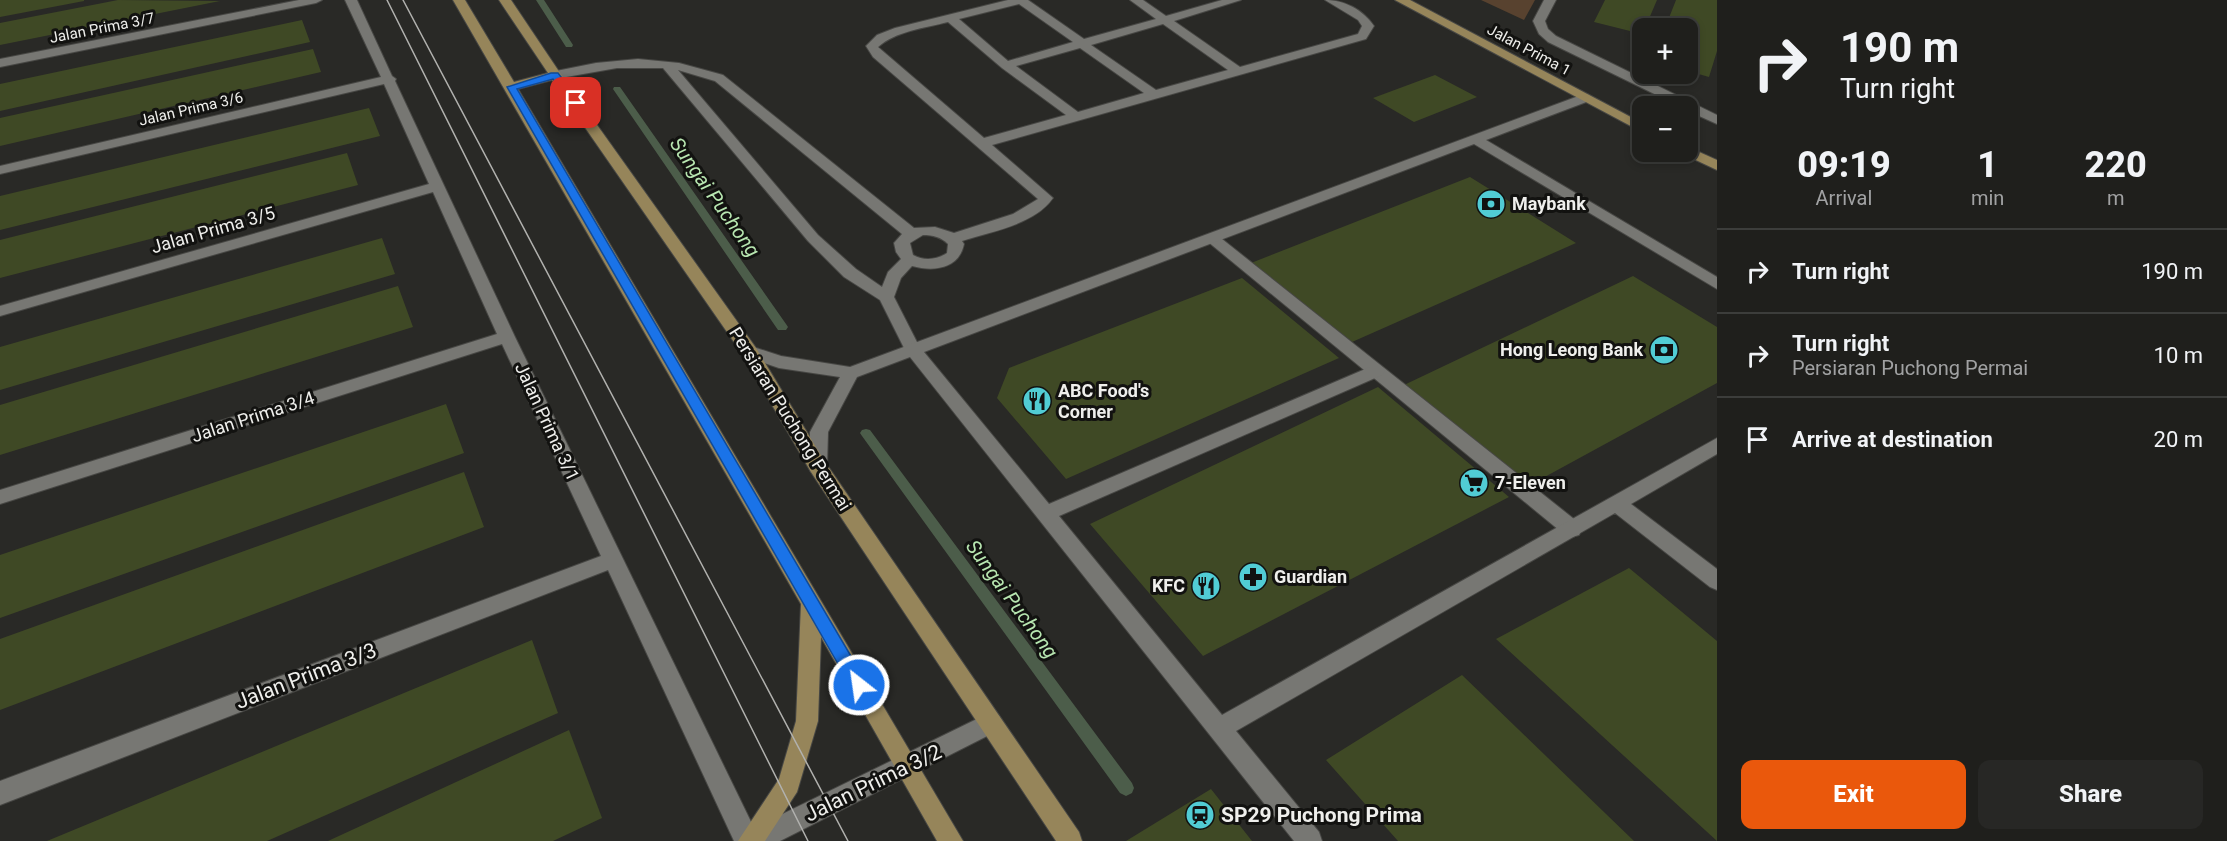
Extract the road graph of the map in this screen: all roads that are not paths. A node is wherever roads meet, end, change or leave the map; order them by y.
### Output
1 (316, 0) edge
2 (351, 0) edge
3 (459, 0) edge
4 (505, 0) edge
5 (1021, 0) edge
6 (1136, 0) edge
7 (1235, 0) edge
8 (1331, 0) edge
9 (1401, 0) edge
10 (1550, 0) edge
11 (950, 18) junction
12 (1165, 19) junction
13 (1083, 43) junction
14 (0, 63) edge
15 (666, 64) junction
16 (1006, 65) junction
17 (1238, 71) junction
18 (555, 75) junction
19 (390, 79) junction
20 (512, 87) junction
21 (1154, 95) junction
22 (1584, 98) junction
23 (1077, 117) junction
24 (1717, 120) edge
25 (1632, 123) edge
26 (1475, 139) junction
27 (982, 143) junction
28 (1698, 156) edge
29 (1717, 166) edge
30 (0, 170) edge
31 (437, 186) junction
32 (912, 234) junction
33 (1212, 238) junction
34 (952, 239) junction
35 (910, 259) junction
36 (1717, 284) edge
37 (886, 297) junction
38 (0, 311) edge
39 (507, 337) junction
40 (914, 350) junction
41 (750, 352) junction
42 (1377, 371) junction
43 (851, 373) junction
44 (1717, 445) edge
45 (818, 467) junction
46 (0, 497) edge
47 (1616, 503) junction
48 (1045, 514) junction
49 (1572, 529) junction
50 (612, 560) junction
51 (1717, 581) edge
52 (811, 604) junction
53 (991, 723) junction
54 (1219, 729) junction
55 (907, 766) junction
56 (0, 793) edge
57 (750, 841) edge
58 (951, 841) edge
59 (1070, 841) edge
60 (1310, 841) edge

1 - 14 street, Jalan Prima 3/7
2 - 19 street, Jalan Prima 3/1
3 - 20 main road
4 - 18 main road, Persiaran Puchong Permai
5 - 11 street
5 - 13 street
6 - 12 street
7 - 12 street
8 - 17 street
9 - 22 main road, Jalan Prima 1
10 - 24 street
11 - 16 street
11 - 27 street
12 - 13 street
12 - 17 street
13 - 16 street
13 - 21 street
15 - 18 street
15 - 32 street
15 - 37 street
16 - 23 street
17 - 21 street
18 - 20 main road
18 - 41 main road, Persiaran Puchong Permai
19 - 30 street, Jalan Prima 3/6
19 - 31 street, Jalan Prima 3/1
20 - 52 main road
21 - 23 street
22 - 25 main road, Jalan Prima 1
22 - 26 street
23 - 27 street
26 - 33 street
26 - 36 street
27 - 34 street
28 - 29 main road
31 - 38 street, Jalan Prima 3/5
31 - 39 street, Jalan Prima 3/1
32 - 34 street
32 - 35 street
33 - 40 street
33 - 42 street
34 - 35 street
35 - 37 street
37 - 40 street
39 - 46 street, Jalan Prima 3/4
39 - 50 street, Jalan Prima 3/1
40 - 43 street
40 - 48 street
41 - 43 street
41 - 45 main road, Persiaran Puchong Permai
42 - 48 street
42 - 49 street
43 - 45 street
44 - 47 street
45 - 53 main road, Persiaran Puchong Permai
47 - 49 street
47 - 51 street
48 - 54 street
49 - 54 street
50 - 56 street, Jalan Prima 3/3
50 - 57 street, Jalan Prima 3/1
52 - 55 main road
52 - 57 main road
53 - 55 street, Jalan Prima 3/2
53 - 59 main road, Persiaran Puchong Permai
54 - 60 street
55 - 57 street, Jalan Prima 3/2
55 - 58 main road

